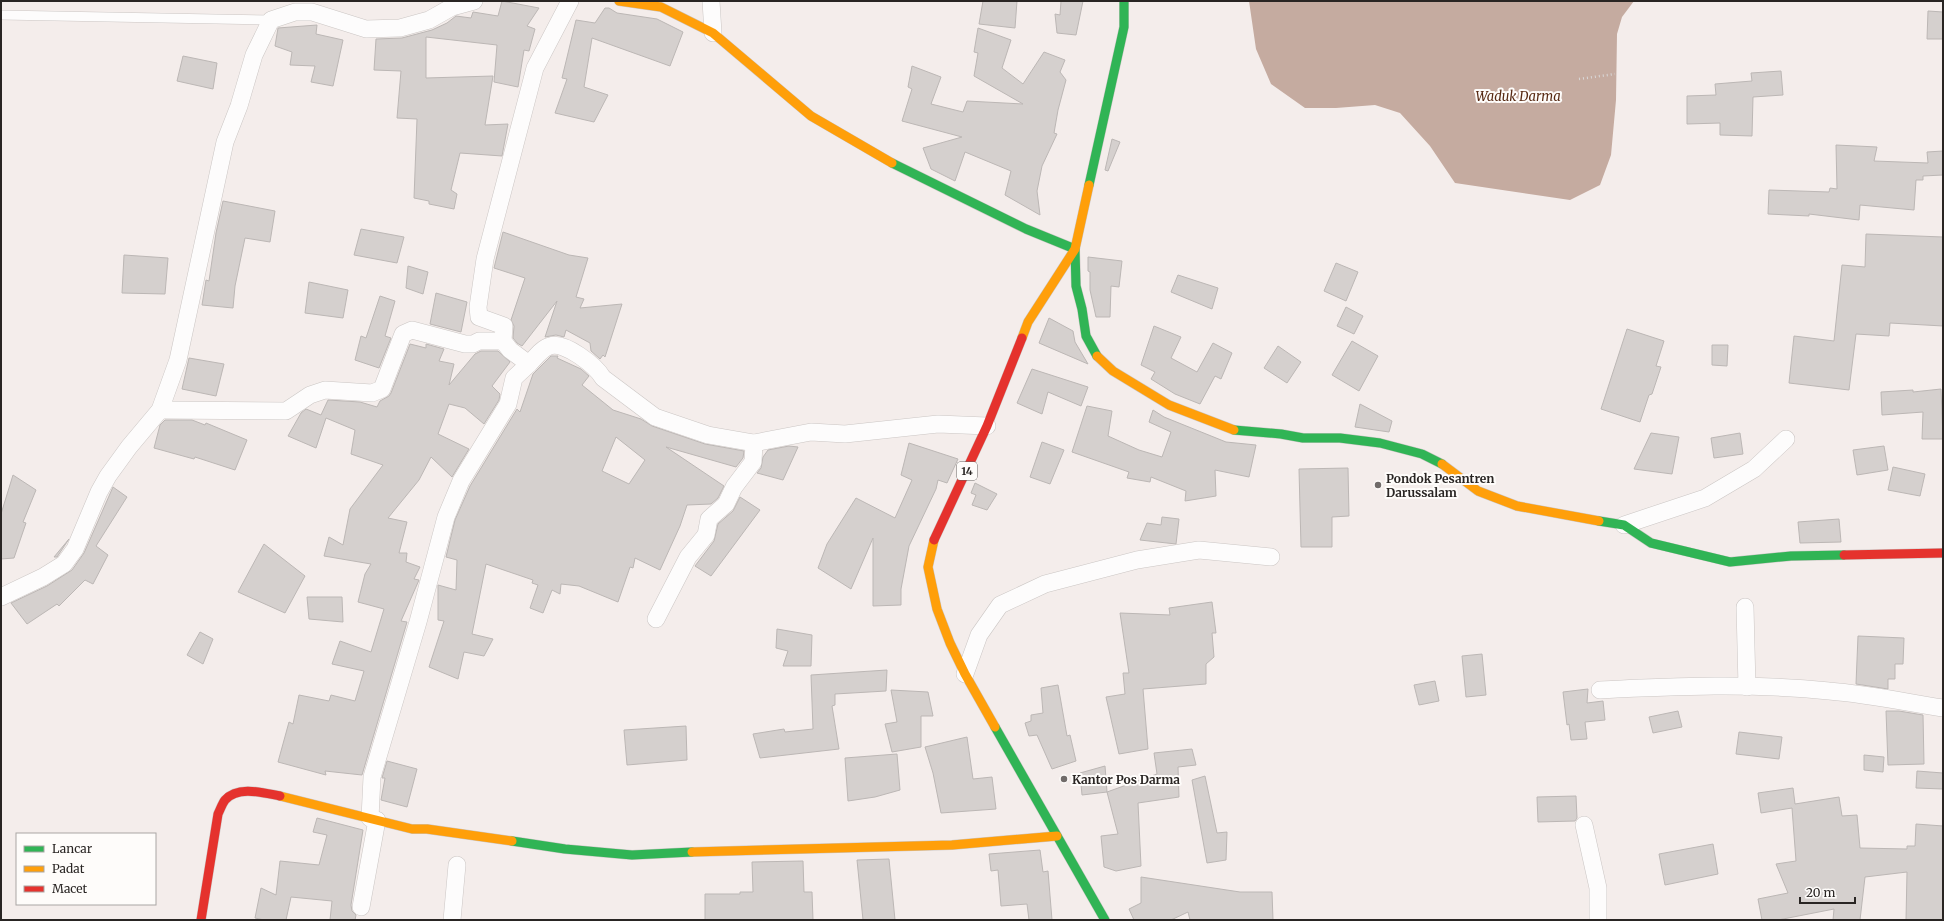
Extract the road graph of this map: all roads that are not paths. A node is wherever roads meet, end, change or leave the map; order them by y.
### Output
1 (570, 1) edge
2 (619, 1) edge
3 (711, 1) edge
4 (1124, 1) edge
5 (469, 2) edge
6 (1, 15) edge
7 (271, 20) junction
8 (713, 33) junction
9 (1075, 249) junction
10 (503, 341) junction
11 (529, 364) junction
12 (160, 410) junction
13 (986, 426) junction
14 (1786, 439) dead end
15 (754, 443) junction
16 (1624, 524) junction
17 (1943, 553) edge
18 (1271, 556) dead end
19 (1, 597) edge
20 (1745, 607) dead end
21 (656, 619) dead end
22 (965, 674) junction
23 (1747, 687) junction
24 (1600, 690) dead end
25 (1943, 708) edge
26 (374, 819) junction
27 (1584, 825) dead end
28 (1057, 836) junction
29 (457, 865) dead end
30 (361, 907) dead end
31 (201, 920) edge
32 (452, 920) edge
33 (1105, 920) edge
34 (1598, 920) edge

1 - 10 street
2 - 8 main road
3 - 8 street
4 - 9 main road, 14
5 - 7 street
6 - 7 lane
7 - 12 street
8 - 9 main road
9 - 13 main road, 14
9 - 16 main road
10 - 11 street
10 - 12 street
11 - 15 street
11 - 26 street
12 - 19 street
13 - 15 street
13 - 22 main road, 14
14 - 16 street
15 - 21 street
16 - 17 main road
18 - 22 street
20 - 23 street
22 - 28 main road, 14
23 - 24 street
23 - 25 street
26 - 28 main road
26 - 30 street
26 - 31 main road
27 - 34 street
28 - 33 main road, 14
29 - 32 street

